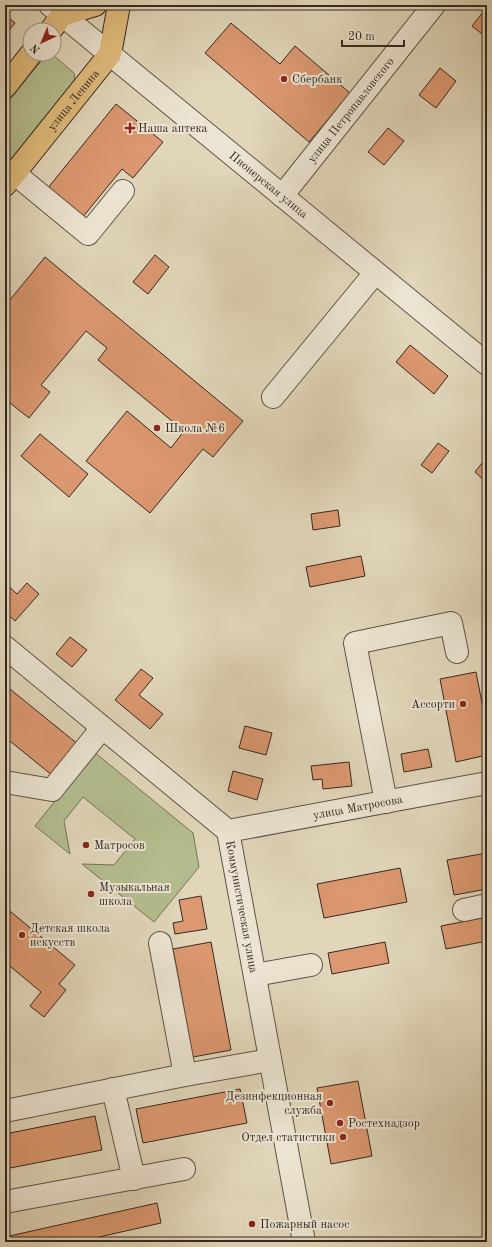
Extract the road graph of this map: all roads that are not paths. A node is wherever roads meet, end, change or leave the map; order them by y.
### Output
1 (95, 5) edge
2 (119, 5) edge
3 (434, 5) edge
4 (54, 17) edge
5 (110, 54) junction
6 (24, 62) edge
7 (5, 86) edge
8 (10, 179) edge
9 (122, 192) dead end
10 (282, 196) junction
11 (375, 273) junction
12 (487, 364) edge
13 (272, 396) dead end
14 (5, 647) edge
15 (457, 652) dead end
16 (102, 728) junction
17 (5, 782) edge
18 (487, 783) edge
19 (386, 802) junction
20 (228, 831) junction
21 (487, 905) edge
22 (464, 910) dead end
23 (160, 943) dead end
24 (311, 965) dead end
25 (255, 975) junction
26 (270, 1060) junction
27 (185, 1075) junction
28 (113, 1090) junction
29 (5, 1111) edge
30 (184, 1169) dead end
31 (134, 1179) junction
32 (5, 1202) edge
33 (304, 1242) edge

1 - 4 main road
2 - 5 main road, улица Ленина
3 - 10 street, улица Петропавловского
4 - 5 street, Пионерская улица
5 - 8 main road, улица Ленина
5 - 10 street, Пионерская улица
6 - 7 main road
8 - 9 street
10 - 11 street, Пионерская улица
11 - 12 street, Пионерская улица
11 - 13 street
14 - 16 street, Коммунистическая улица
15 - 19 street
16 - 17 street
16 - 20 street, Коммунистическая улица
18 - 19 street, улица Матросова
19 - 20 street, улица Матросова
20 - 25 street, Коммунистическая улица
21 - 22 street
23 - 27 street
24 - 25 street
25 - 26 street, Коммунистическая улица
26 - 27 street
26 - 33 street, Коммунистическая улица
27 - 28 street
28 - 29 street
28 - 31 street
30 - 31 street
31 - 32 street

